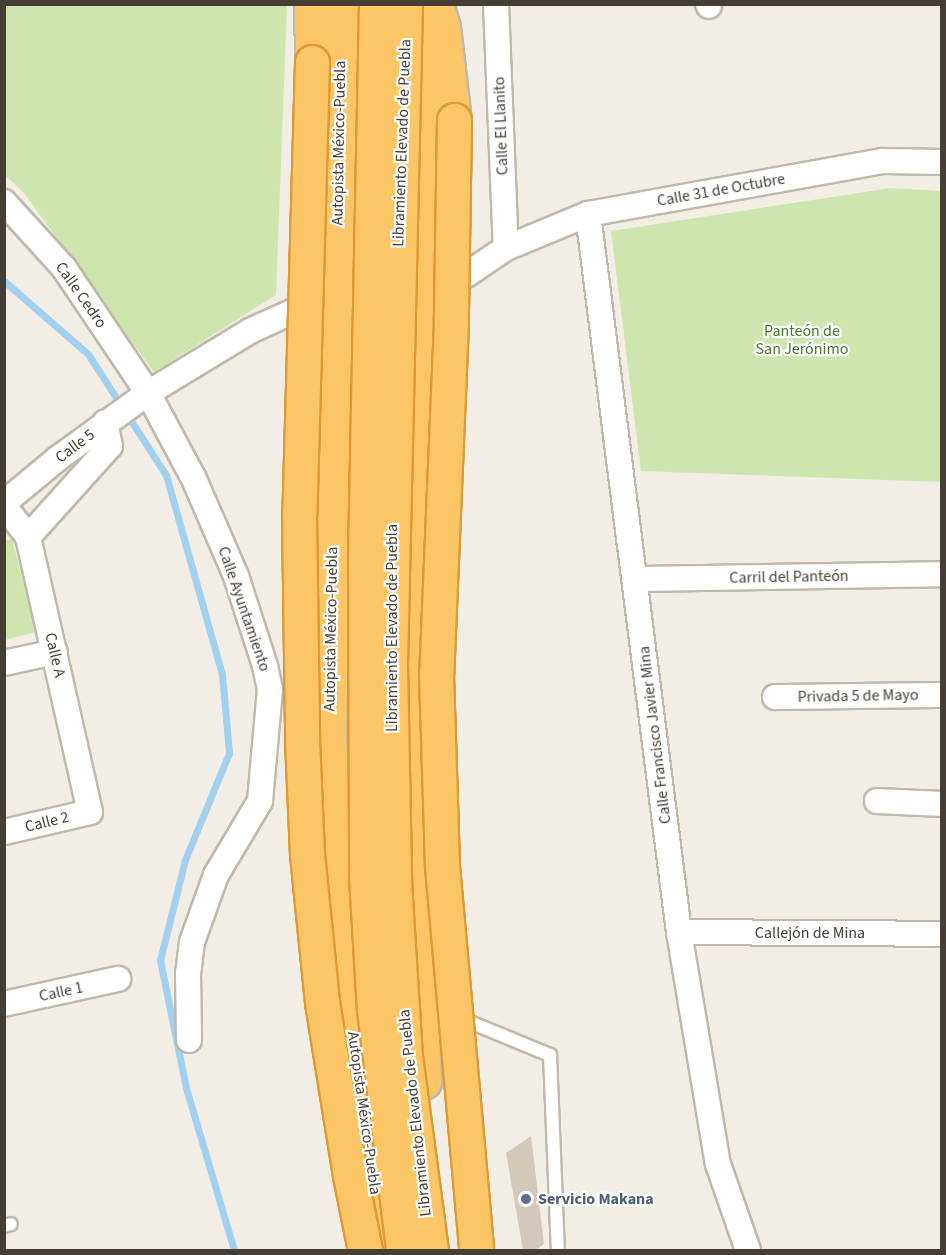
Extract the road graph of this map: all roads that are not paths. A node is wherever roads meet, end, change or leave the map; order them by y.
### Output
1 (310, 4) edge
2 (342, 4) edge
3 (376, 4) edge
4 (405, 4) edge
5 (422, 4) edge
6 (436, 4) edge
7 (496, 4) edge
8 (942, 162) edge
9 (4, 202) edge
10 (588, 214) junction
11 (506, 248) junction
12 (466, 275) dead end
13 (294, 311) dead end
14 (143, 397) junction
15 (108, 422) junction
16 (4, 504) edge
17 (28, 537) junction
18 (942, 574) edge
19 (636, 579) junction
20 (55, 652) junction
21 (4, 663) edge
22 (942, 695) edge
23 (774, 697) dead end
24 (411, 795) junction
25 (878, 801) dead end
26 (942, 804) edge
27 (90, 812) joint
28 (4, 832) edge
29 (679, 932) junction
30 (942, 934) edge
31 (118, 979) dead end
32 (4, 1004) edge
33 (465, 1020) junction
34 (189, 1040) dead end
35 (485, 1207) dead end
36 (365, 1251) edge
37 (384, 1251) edge
38 (403, 1251) edge
39 (431, 1251) edge
40 (447, 1251) edge
41 (476, 1251) edge
42 (558, 1251) edge
43 (748, 1251) edge

1 - 36 highway, bridge
2 - 37 highway, Autopista México-Puebla
3 - 38 highway, Libramiento Elevado de Puebla, bridge
4 - 39 highway, Libramiento Elevado de Puebla, bridge
5 - 24 highway
6 - 41 highway, bridge
7 - 11 street, Calle El Llanito
8 - 10 street, Calle 31 de Octubre
9 - 14 street, Calle Cedro
10 - 11 street, Calle 31 de Octubre
10 - 19 street, Calle Francisco Javier Mina
11 - 12 street, Calle 31 de Octubre
13 - 14 street, Calle 5
14 - 15 street, Calle 5
14 - 34 street, Calle Ayuntamiento
15 - 16 street, Calle 5
15 - 17 street
16 - 17 street, Calle A
17 - 20 street, Calle A
18 - 19 street, Carril del Panteón
19 - 29 street, Calle Francisco Javier Mina
20 - 21 street
20 - 27 street, Calle A
22 - 23 street, Privada 5 de Mayo
24 - 33 lane
24 - 40 highway
25 - 26 street
27 - 28 street, Calle 2
29 - 30 street, Callejón de Mina
29 - 43 street, Calle Francisco Javier Mina
31 - 32 street, Calle 1
33 - 35 lane
33 - 42 lane

